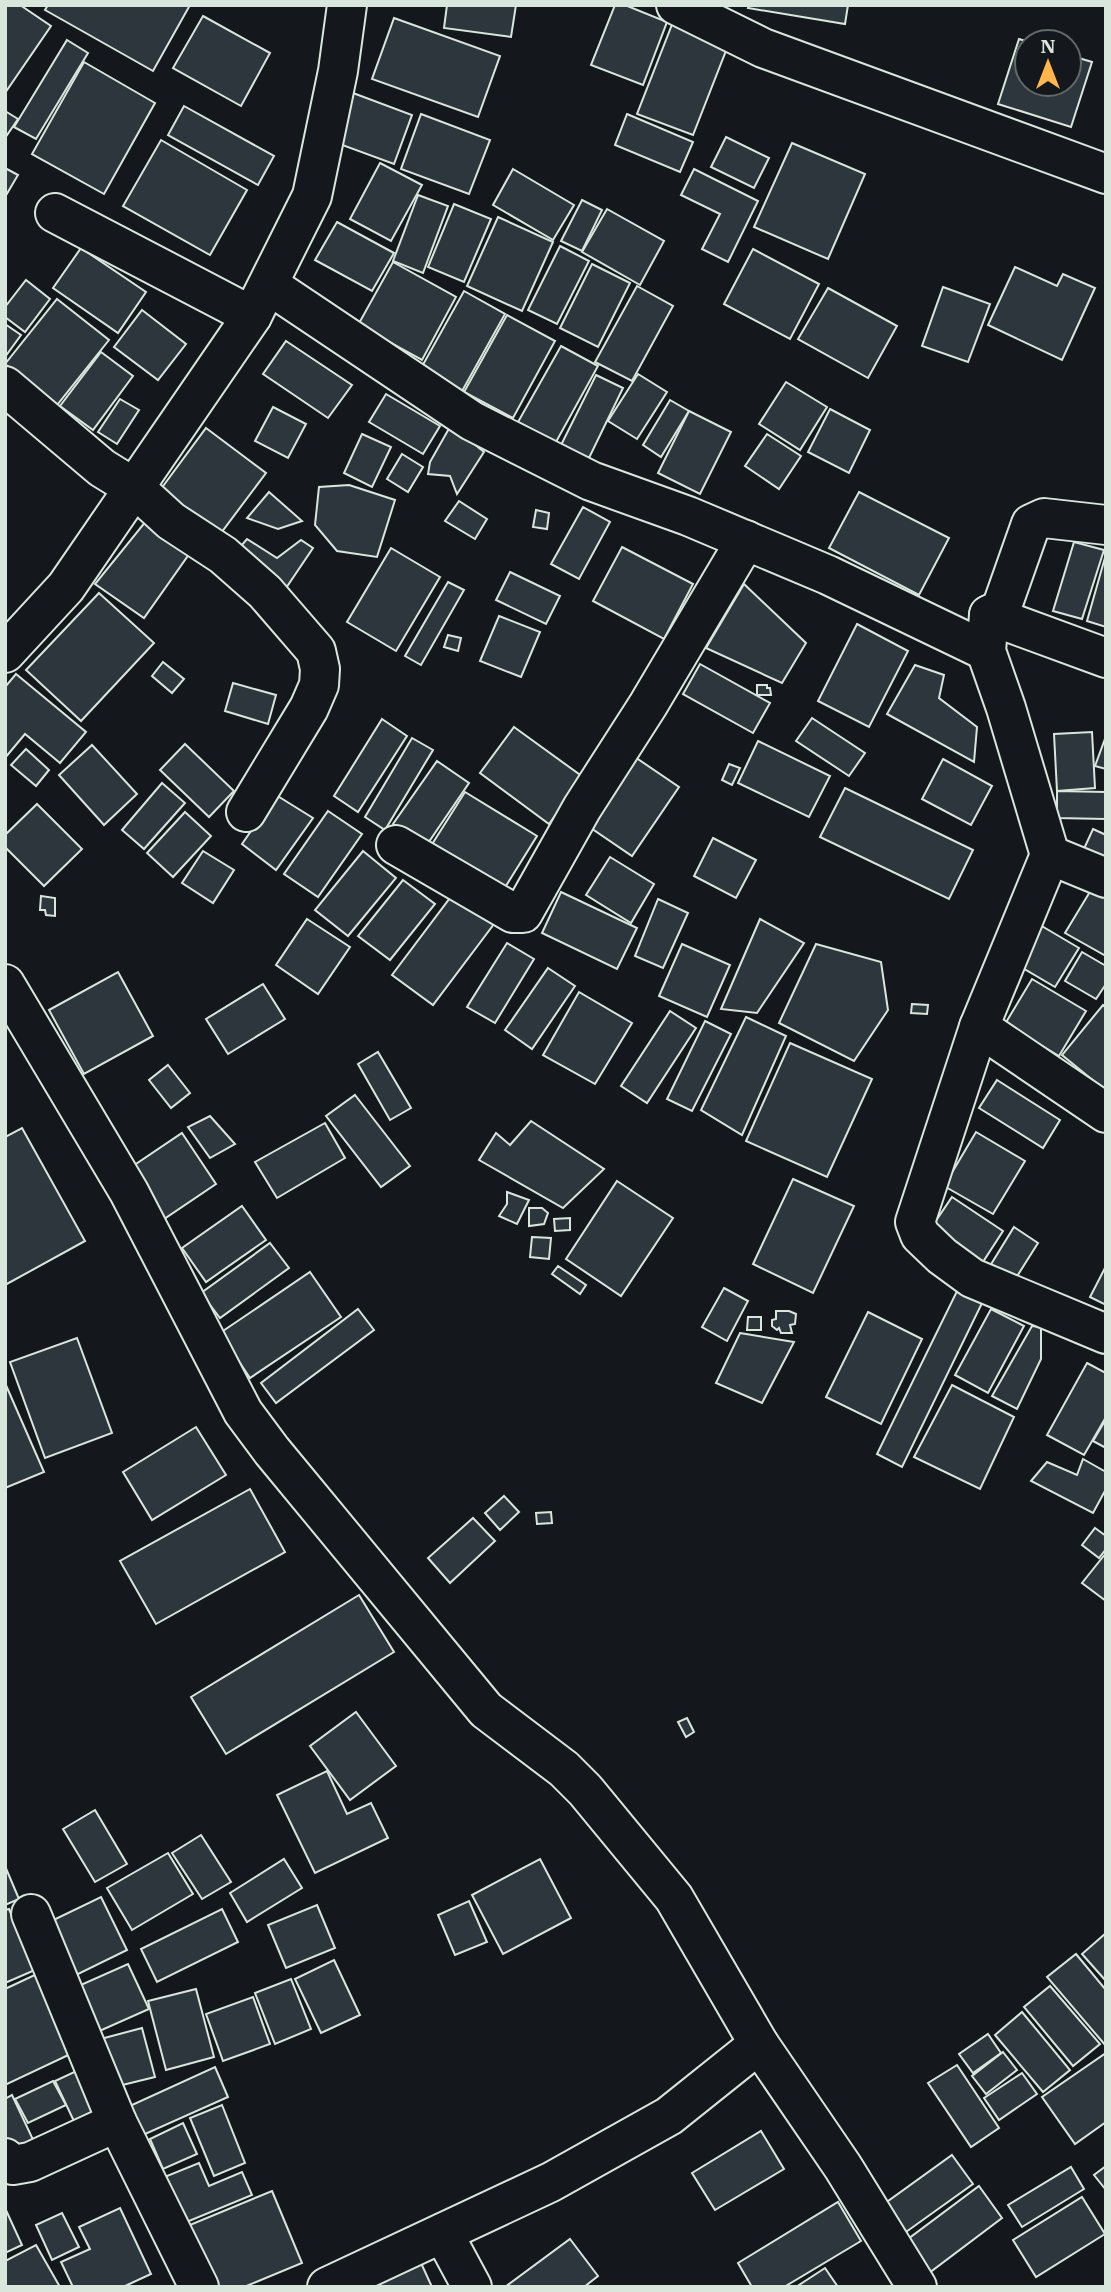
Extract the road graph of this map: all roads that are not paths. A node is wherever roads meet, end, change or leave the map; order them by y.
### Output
1 (347, 5) edge
2 (676, 5) edge
3 (1106, 174) edge
4 (55, 213) dead end
5 (261, 300) junction
6 (5, 386) edge
7 (136, 489) junction
8 (1106, 525) edge
9 (746, 540) junction
10 (987, 633) junction
11 (5, 653) edge
12 (1106, 657) edge
13 (246, 812) dead end
14 (396, 845) dead end
15 (1050, 855) junction
16 (1106, 878) edge
17 (5, 984) edge
18 (979, 1027) junction
19 (1106, 1113) edge
20 (1106, 1335) edge
21 (31, 1914) dead end
22 (759, 2044) junction
23 (117, 2122) junction
24 (5, 2158) edge
25 (443, 2233) junction
26 (199, 2287) edge
27 (327, 2287) edge
28 (472, 2287) edge
29 (917, 2287) edge

1 - 5 street
2 - 3 street
4 - 5 street
5 - 7 street
5 - 9 street
6 - 7 street
7 - 11 street
7 - 13 street
8 - 10 street
9 - 10 street
9 - 14 street
10 - 12 street
10 - 15 street
15 - 16 street
15 - 18 street
17 - 22 street
18 - 19 street
18 - 20 street
21 - 23 street
22 - 25 street
22 - 29 street
23 - 24 street
23 - 26 street
25 - 27 street
25 - 28 street

